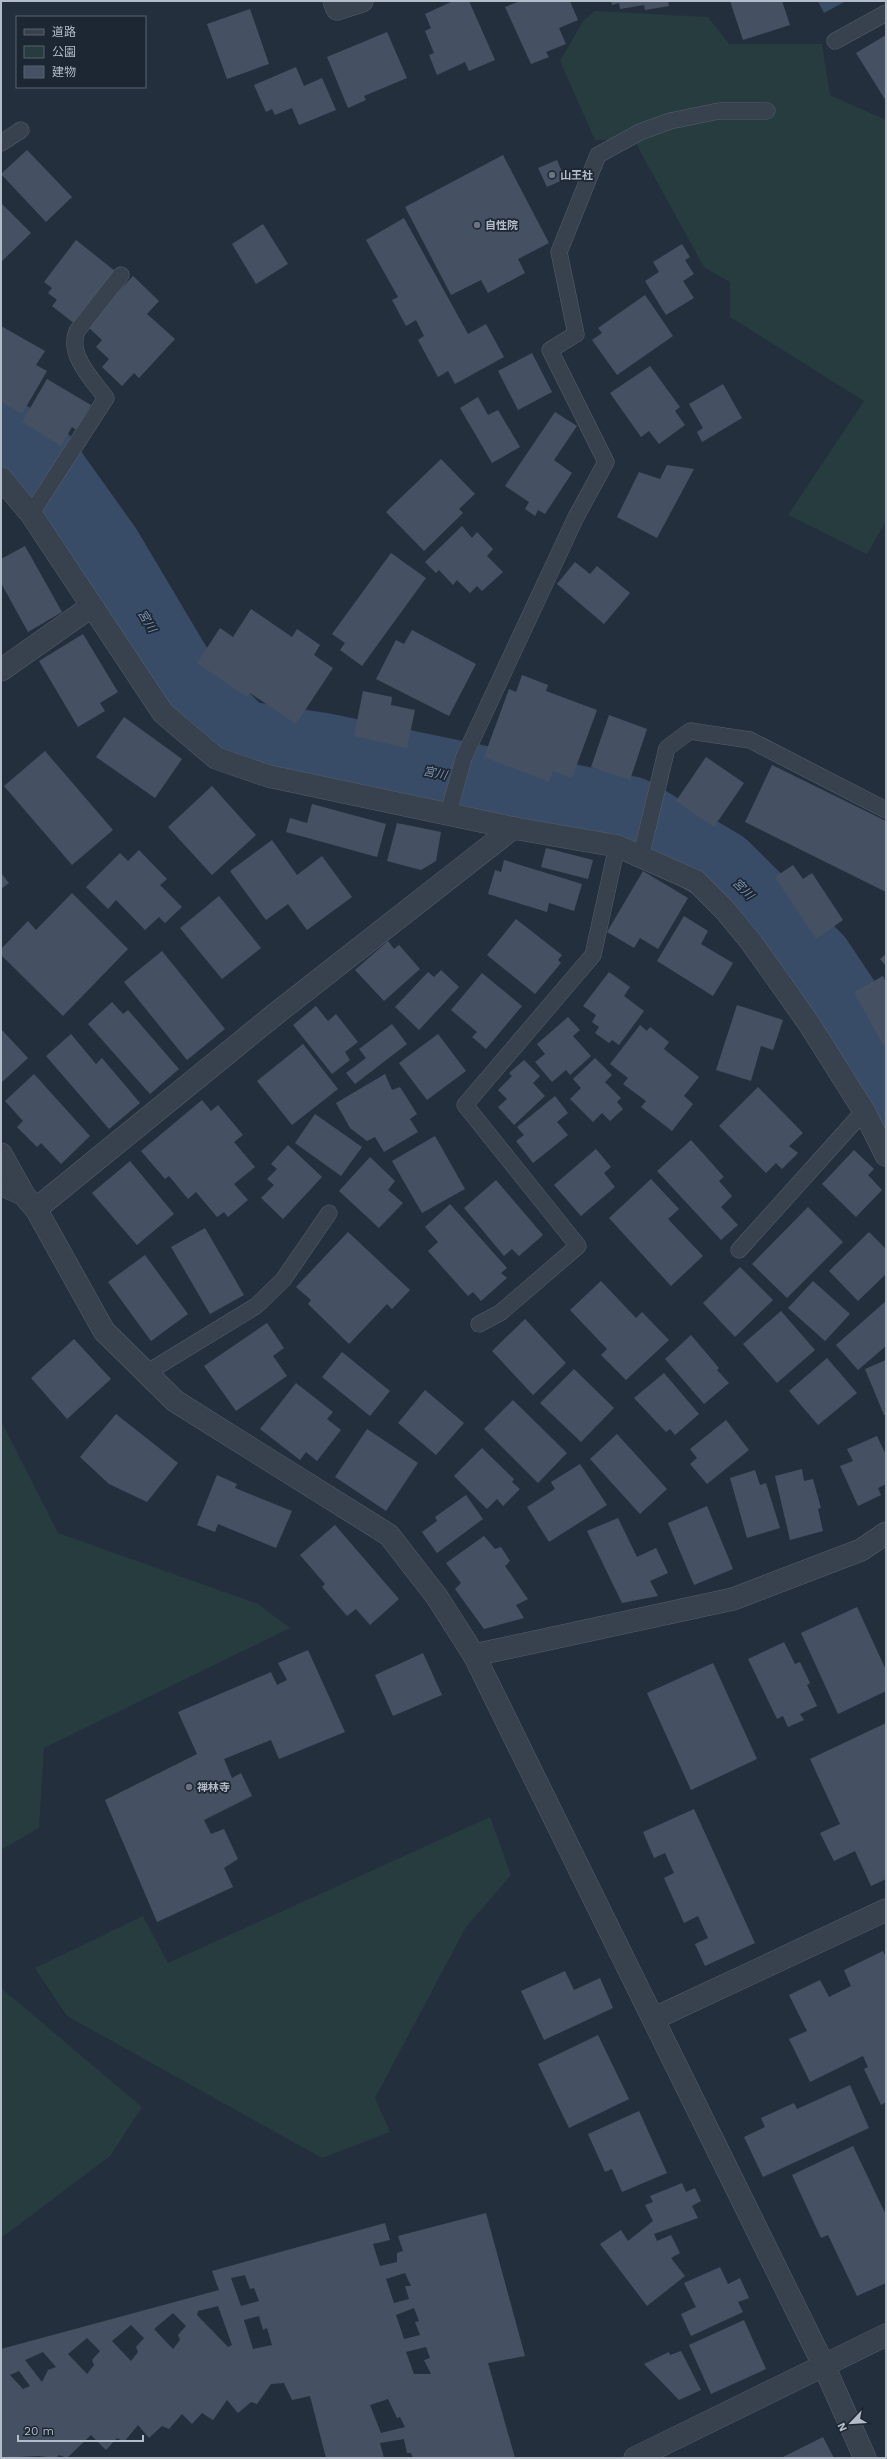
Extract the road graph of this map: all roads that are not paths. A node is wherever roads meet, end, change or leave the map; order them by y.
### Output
1 (334, 1) edge
2 (362, 1) edge
3 (886, 13) edge
4 (835, 41) dead end
5 (767, 111) dead end
6 (21, 130) dead end
7 (1, 143) edge
8 (121, 275) dead end
9 (1, 478) edge
10 (31, 514) junction
11 (92, 606) junction
12 (1, 670) edge
13 (886, 810) edge
14 (448, 815) junction
15 (513, 828) junction
16 (617, 846) junction
17 (641, 856) junction
18 (864, 1111) junction
19 (1, 1154) edge
20 (886, 1155) edge
21 (1, 1184) edge
22 (30, 1202) junction
23 (329, 1213) dead end
24 (739, 1250) dead end
25 (479, 1324) dead end
26 (148, 1372) junction
27 (886, 1534) edge
28 (474, 1655) junction
29 (886, 1910) edge
30 (653, 2020) junction
31 (886, 2335) edge
32 (824, 2366) junction
33 (635, 2458) edge
34 (865, 2458) edge

1 - 2 street
3 - 4 lane
5 - 14 lane
6 - 7 lane
8 - 10 lane
9 - 10 street
10 - 11 street
11 - 12 street
11 - 14 street
13 - 17 lane
14 - 15 street
15 - 16 street
15 - 22 street
16 - 17 street
16 - 25 lane
17 - 18 street
18 - 20 street
18 - 24 lane
19 - 22 street
21 - 22 street
22 - 26 street
23 - 26 lane
26 - 28 street
27 - 28 street
28 - 30 street
29 - 30 street
30 - 32 street
31 - 32 street
32 - 33 street
32 - 34 street

